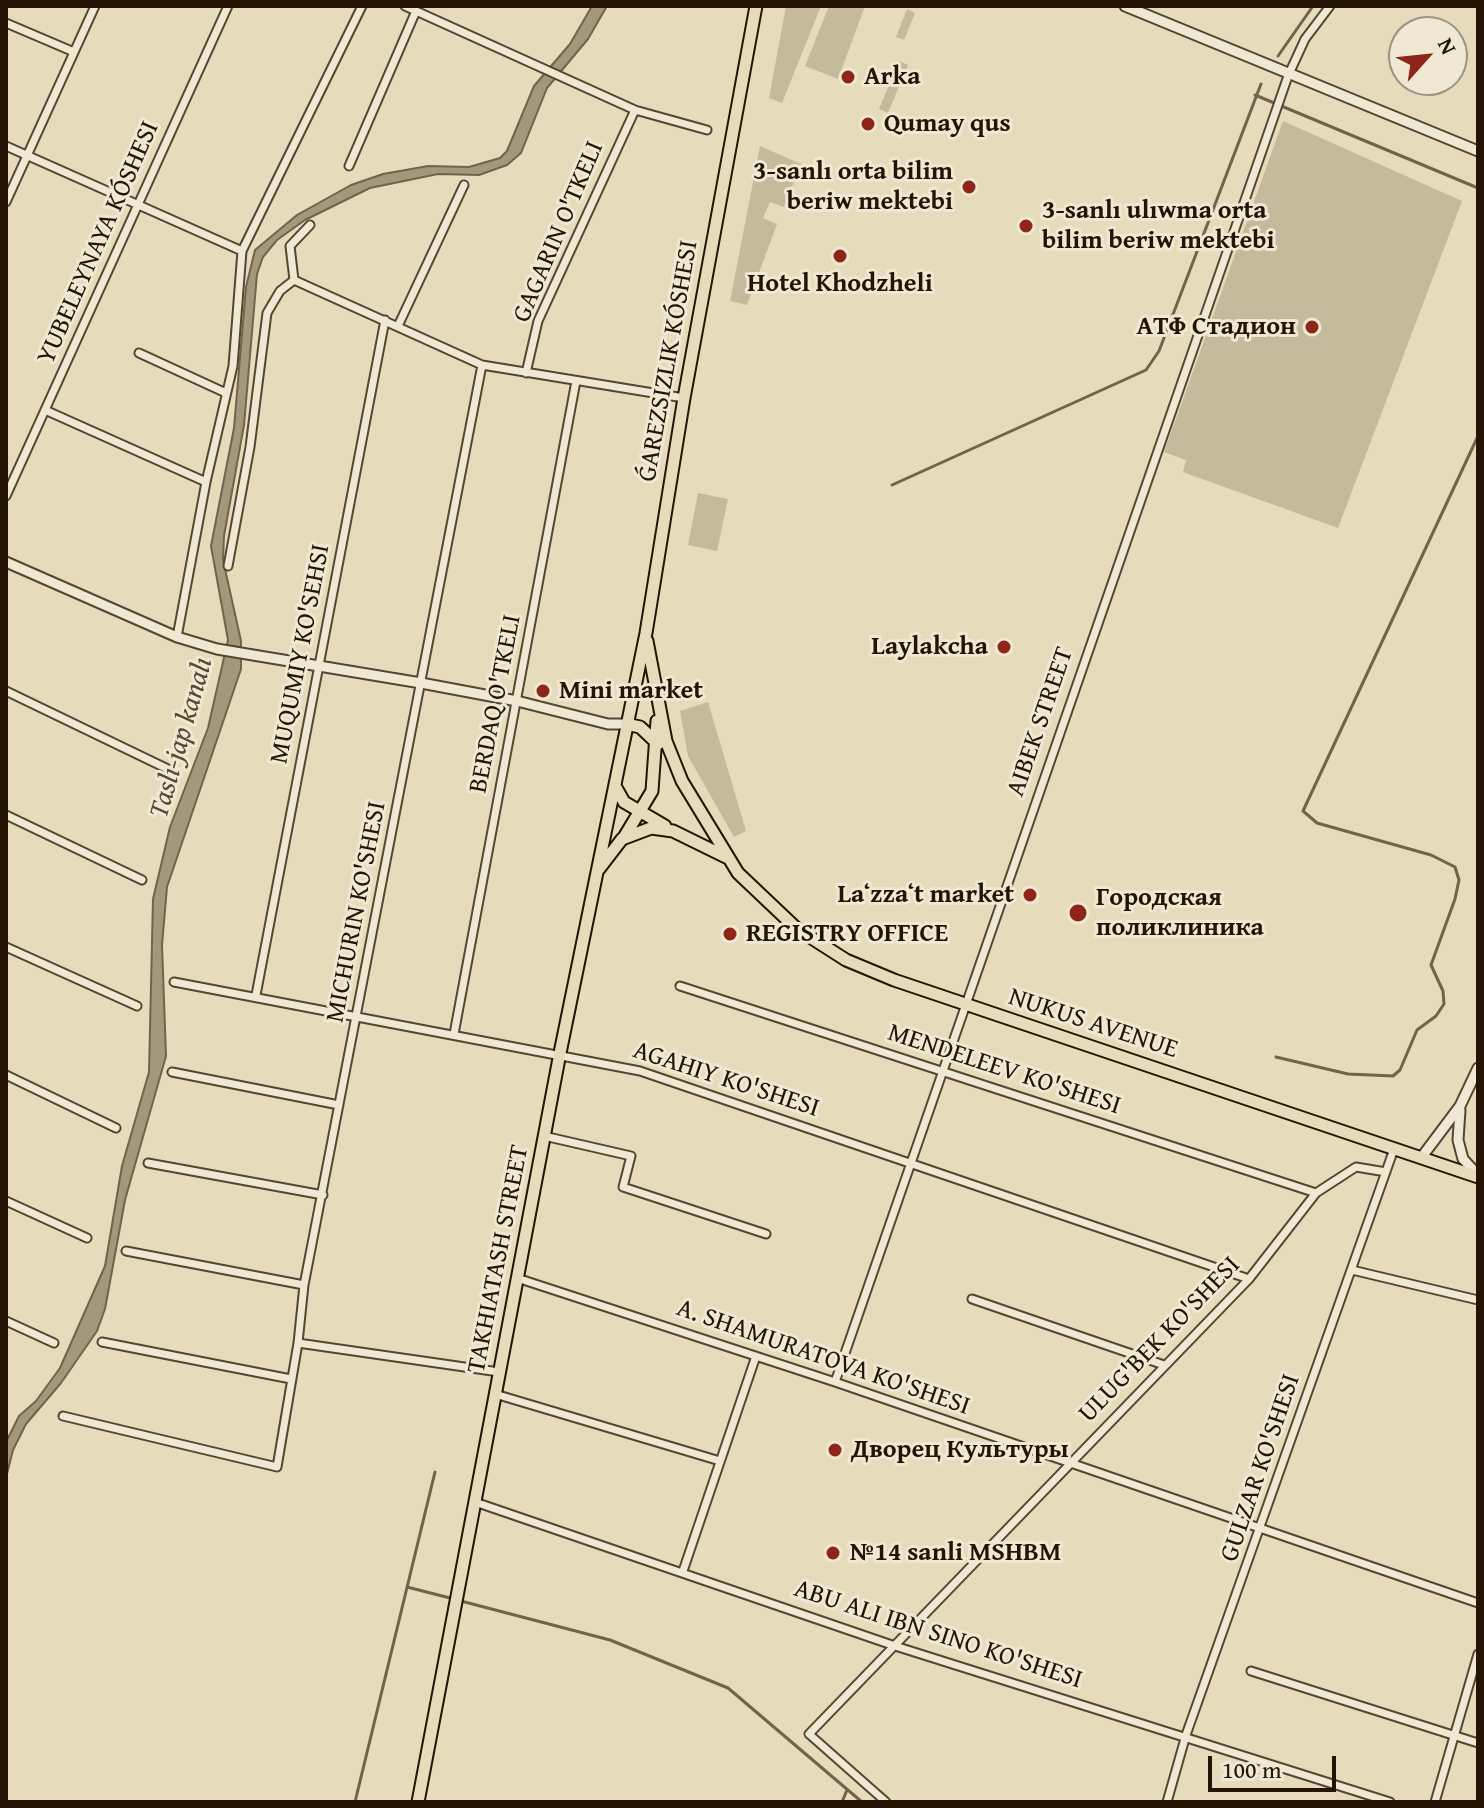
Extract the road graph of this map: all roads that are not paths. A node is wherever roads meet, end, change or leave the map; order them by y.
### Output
1 (95, 6) edge
2 (228, 6) edge
3 (362, 6) edge
4 (405, 6) edge
5 (756, 6) edge
6 (1125, 6) edge
7 (1330, 6) edge
8 (416, 11) junction
9 (6, 23) edge
10 (74, 52) junction
11 (1288, 76) junction
12 (635, 110) junction
13 (707, 130) dead end
14 (6, 146) edge
15 (1478, 151) edge
16 (27, 155) junction
17 (349, 166) dead end
18 (464, 185) dead end
19 (6, 202) edge
20 (137, 206) junction
21 (310, 225) dead end
22 (242, 251) junction
23 (294, 280) junction
24 (385, 320) junction
25 (398, 326) junction
26 (139, 353) dead end
27 (482, 365) junction
28 (526, 373) junction
29 (576, 381) junction
30 (226, 393) junction
31 (684, 398) junction
32 (45, 410) junction
33 (206, 482) junction
34 (6, 496) edge
35 (6, 562) edge
36 (228, 566) dead end
37 (646, 633) junction
38 (177, 637) junction
39 (320, 665) junction
40 (421, 683) junction
41 (6, 691) edge
42 (657, 700) junction
43 (517, 701) junction
44 (626, 724) junction
45 (657, 743) junction
46 (677, 770) junction
47 (172, 771) dead end
48 (614, 785) junction
49 (640, 812) junction
50 (6, 815) edge
51 (673, 831) junction
52 (622, 839) junction
53 (726, 857) junction
54 (596, 873) junction
55 (142, 880) dead end
56 (6, 947) edge
57 (174, 982) dead end
58 (680, 986) dead end
59 (256, 995) junction
60 (965, 1005) junction
61 (137, 1006) dead end
62 (358, 1015) junction
63 (454, 1034) junction
64 (560, 1053) junction
65 (1478, 1068) edge
66 (944, 1071) junction
67 (172, 1072) dead end
68 (6, 1075) edge
69 (339, 1105) junction
70 (1460, 1106) junction
71 (116, 1128) dead end
72 (544, 1136) junction
73 (1394, 1149) junction
74 (1421, 1158) junction
75 (148, 1163) dead end
76 (912, 1163) junction
77 (1386, 1172) junction
78 (1478, 1176) edge
79 (1316, 1193) junction
80 (323, 1195) junction
81 (6, 1201) edge
82 (766, 1234) dead end
83 (87, 1238) dead end
84 (126, 1251) dead end
85 (1352, 1270) junction
86 (517, 1278) junction
87 (1249, 1279) junction
88 (304, 1285) junction
89 (972, 1299) dead end
90 (1478, 1300) edge
91 (6, 1321) edge
92 (102, 1342) dead end
93 (54, 1343) dead end
94 (298, 1343) junction
95 (756, 1356) junction
96 (1164, 1365) junction
97 (499, 1372) junction
98 (291, 1379) junction
99 (835, 1382) junction
100 (495, 1394) junction
101 (63, 1416) dead end
102 (720, 1461) junction
103 (1069, 1462) junction
104 (475, 1502) junction
105 (1261, 1528) junction
106 (683, 1571) junction
107 (1478, 1603) edge
108 (895, 1646) junction
109 (1478, 1654) edge
110 (1251, 1671) dead end
111 (1454, 1734) junction
112 (1186, 1735) junction
113 (1478, 1743) edge
114 (418, 1802) edge
115 (886, 1802) edge
116 (1167, 1802) edge
117 (1390, 1802) edge
118 (1435, 1802) edge

1 - 10 street
2 - 20 street, YUBELEYNAYA KÓSHESI
3 - 22 street
4 - 8 street
5 - 31 main road, ǴAREZSIZLIK KÓSHESI
6 - 11 street
7 - 11 street, AIBEK STREET
8 - 12 street
8 - 17 street
9 - 10 street
10 - 16 street
11 - 15 street
11 - 60 street, AIBEK STREET
12 - 13 street
12 - 28 street, GAGARIN O'TKELI
14 - 16 street
16 - 19 street
16 - 20 street
18 - 25 street
20 - 22 street
20 - 32 street, YUBELEYNAYA KÓSHESI
21 - 23 street
22 - 30 street
23 - 24 street
23 - 36 street
24 - 25 street
24 - 39 street, MUQUMIY KO'SEHSI
25 - 27 street
26 - 30 street
27 - 28 street
27 - 40 street, MICHURIN KO'SHESI
28 - 29 street
29 - 31 street
29 - 43 street, BERDAQ O'TKELI
30 - 33 street
31 - 37 main road, ǴAREZSIZLIK KÓSHESI
32 - 33 street
32 - 34 street, YUBELEYNAYA KÓSHESI
33 - 38 street
35 - 38 street
37 - 42 main road
37 - 44 main road, ǴAREZSIZLIK KÓSHESI
38 - 39 street
39 - 40 street
39 - 59 street, MUQUMIY KO'SEHSI
40 - 43 street
40 - 62 street, MICHURIN KO'SHESI
41 - 47 street
42 - 45 main road
42 - 46 main road
43 - 44 street
43 - 63 street, BERDAQ O'TKELI
44 - 45 main road
44 - 48 main road, TAKHIATASH STREET
45 - 46 main road
45 - 49 main road
46 - 53 main road
48 - 49 main road
48 - 54 main road, TAKHIATASH STREET
49 - 51 main road
49 - 52 main road
50 - 55 street
51 - 52 main road
51 - 53 main road
52 - 54 main road
53 - 60 main road, NUKUS AVENUE
54 - 64 main road, TAKHIATASH STREET
56 - 61 street
57 - 59 street, AGAHIY KO'SHESI
58 - 66 street, MENDELEEV KO'SHESI
59 - 62 street, AGAHIY KO'SHESI
60 - 66 street, AIBEK STREET
60 - 73 main road, NUKUS AVENUE
62 - 63 street, AGAHIY KO'SHESI
62 - 69 street, MICHURIN KO'SHESI
63 - 64 street, AGAHIY KO'SHESI
64 - 72 main road, TAKHIATASH STREET
64 - 76 street, AGAHIY KO'SHESI
65 - 70 street
66 - 76 street, AIBEK STREET
66 - 79 street, MENDELEEV KO'SHESI
67 - 69 street
68 - 71 street
69 - 80 street, MICHURIN KO'SHESI
70 - 74 street
70 - 78 street
72 - 82 street
72 - 86 main road, TAKHIATASH STREET
73 - 74 main road, NUKUS AVENUE
73 - 77 street, GULZAR KO'SHESI
74 - 78 main road, NUKUS AVENUE
75 - 80 street
76 - 87 street, AGAHIY KO'SHESI
76 - 99 street, AIBEK STREET
77 - 79 street, ULUG'BEK KO'SHESI
77 - 85 street, GULZAR KO'SHESI
79 - 87 street, ULUG'BEK KO'SHESI
80 - 88 street, MICHURIN KO'SHESI
81 - 83 street
84 - 88 street
85 - 90 street
85 - 105 street, GULZAR KO'SHESI
86 - 95 street, A. SHAMURATOVA KO'SHESI
86 - 97 main road, TAKHIATASH STREET
87 - 96 street, ULUG'BEK KO'SHESI
88 - 94 street, MICHURIN KO'SHESI
89 - 96 street
91 - 93 street
92 - 98 street
94 - 97 street
94 - 98 street, MICHURIN KO'SHESI
95 - 99 street, A. SHAMURATOVA KO'SHESI
95 - 102 street
96 - 103 street, ULUG'BEK KO'SHESI
97 - 100 main road, TAKHIATASH STREET
98 - 101 street, MICHURIN KO'SHESI
99 - 103 street, A. SHAMURATOVA KO'SHESI
100 - 102 street
100 - 104 main road, TAKHIATASH STREET
102 - 106 street
103 - 105 street, A. SHAMURATOVA KO'SHESI
103 - 108 street, ULUG'BEK KO'SHESI
104 - 106 street, ABU ALI IBN SINO KO'SHESI
104 - 114 main road, TAKHIATASH STREET
105 - 107 street, A. SHAMURATOVA KO'SHESI
105 - 112 street, GULZAR KO'SHESI
106 - 108 street, ABU ALI IBN SINO KO'SHESI
108 - 112 street, ABU ALI IBN SINO KO'SHESI
108 - 115 street, ULUG'BEK KO'SHESI
109 - 111 street
110 - 111 street
111 - 113 street
111 - 118 street
112 - 116 street, GULZAR KO'SHESI
112 - 117 street, ABU ALI IBN SINO KO'SHESI

